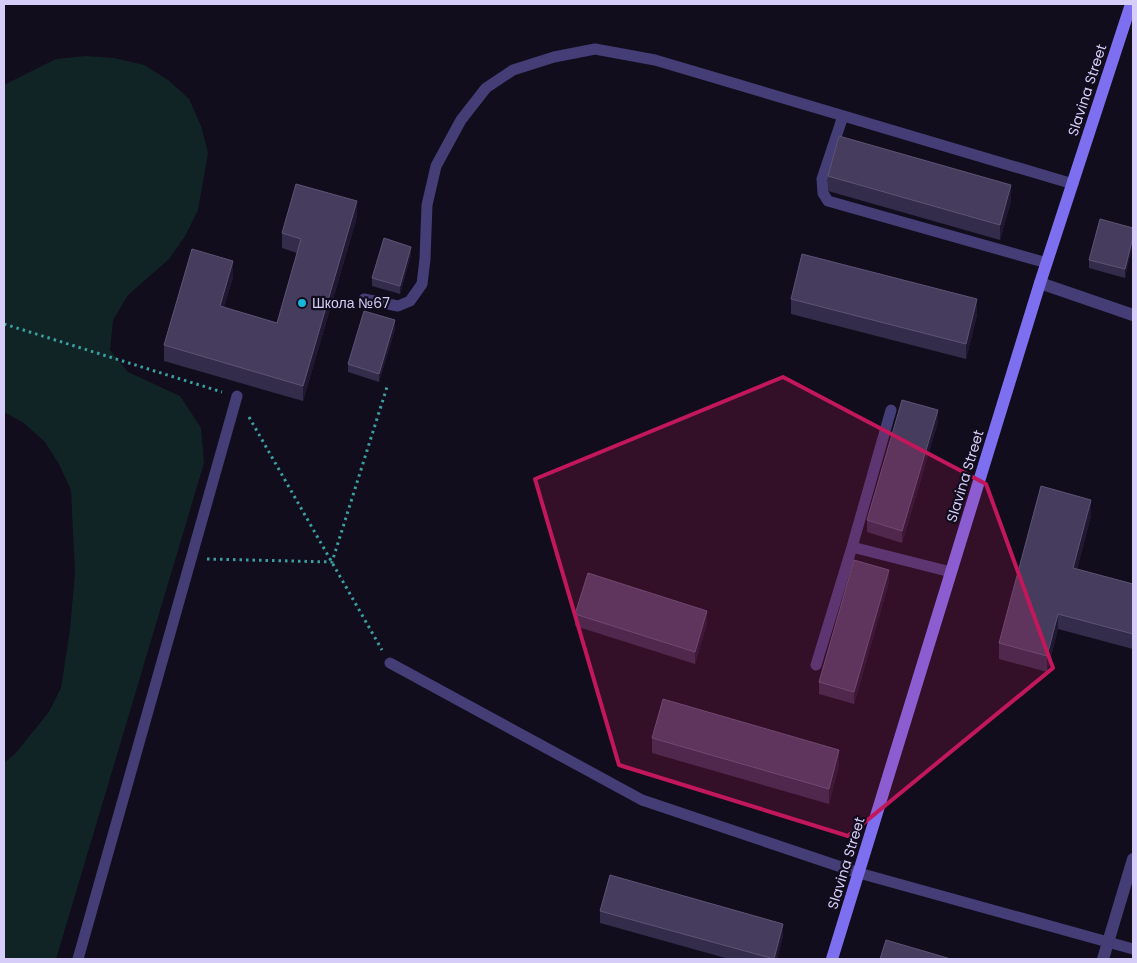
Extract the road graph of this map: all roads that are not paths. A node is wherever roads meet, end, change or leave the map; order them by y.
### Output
1 (1131, 4) edge
2 (843, 116) junction
3 (1073, 184) junction
4 (1047, 263) junction
5 (1040, 282) junction
6 (364, 299) dead end
7 (1133, 315) edge
8 (237, 396) dead end
9 (891, 410) dead end
10 (852, 547) junction
11 (951, 572) junction
12 (390, 663) dead end
13 (816, 665) dead end
14 (1133, 859) edge
15 (859, 873) junction
16 (1109, 942) junction
17 (1133, 949) edge
18 (78, 959) edge
19 (832, 959) edge
20 (1103, 959) edge

1 - 3 street, Slavina Street
2 - 3 lane
2 - 4 lane
2 - 6 lane
3 - 4 street, Slavina Street
4 - 5 street, Slavina Street
5 - 7 street
5 - 11 street, Slavina Street
8 - 18 lane
9 - 10 lane
10 - 11 lane
10 - 13 lane
11 - 15 street, Slavina Street
12 - 15 lane
14 - 16 street
15 - 16 lane
15 - 19 street, Slavina Street
16 - 17 lane
16 - 20 street

